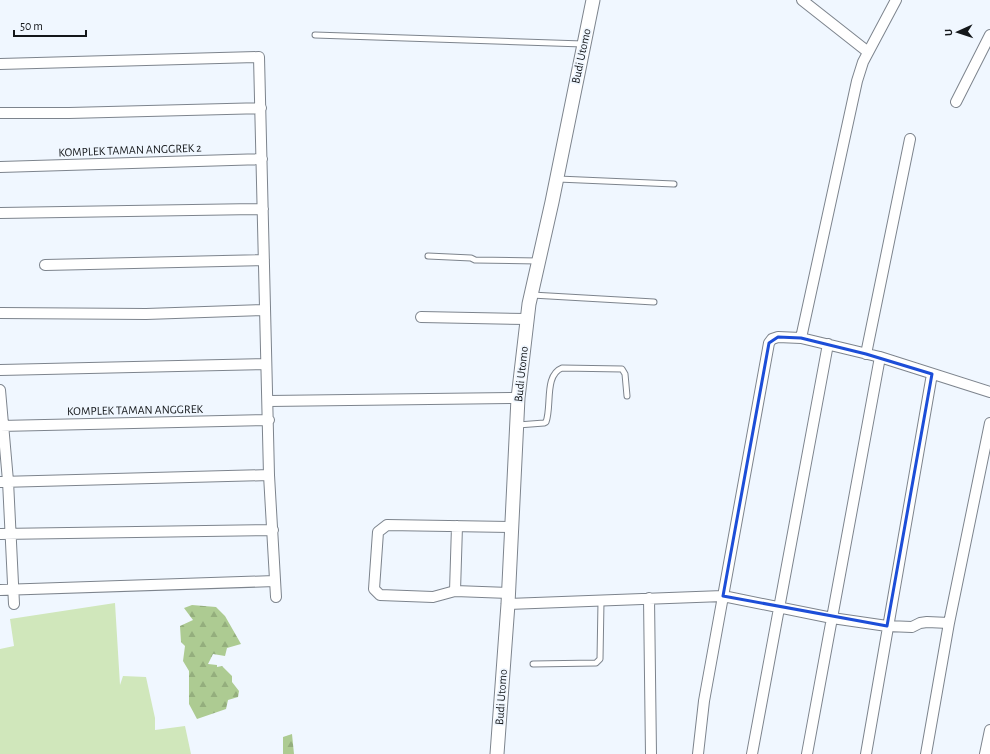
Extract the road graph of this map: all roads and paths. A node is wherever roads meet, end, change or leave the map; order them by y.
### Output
1 (593, 0) edge
2 (802, 0) edge
3 (896, 0) edge
4 (315, 35) dead end
5 (990, 36) edge
6 (583, 44) junction
7 (868, 52) junction
8 (0, 64) edge
9 (956, 102) dead end
10 (261, 108) junction
11 (0, 113) edge
12 (910, 139) dead end
13 (262, 159) junction
14 (0, 167) edge
15 (557, 179) junction
16 (674, 184) dead end
17 (263, 209) junction
18 (0, 213) edge
19 (428, 256) dead end
20 (264, 260) junction
21 (538, 261) junction
22 (45, 265) dead end
23 (530, 295) junction
24 (654, 302) dead end
25 (265, 310) junction
26 (0, 313) edge
27 (421, 317) dead end
28 (527, 319) junction
29 (801, 338) junction
30 (828, 344) junction
31 (866, 354) junction
32 (880, 357) junction
33 (266, 364) junction
34 (0, 370) edge
35 (932, 374) junction
36 (0, 390) edge
37 (990, 392) edge
38 (627, 396) dead end
39 (518, 398) junction
40 (269, 401) junction
41 (269, 420) junction
42 (990, 423) edge
43 (517, 425) junction
44 (1, 426) edge
45 (269, 475) junction
46 (4, 482) edge
47 (457, 526) junction
48 (511, 527) junction
49 (273, 530) junction
50 (0, 534) edge
51 (11, 534) junction
52 (275, 581) junction
53 (13, 589) junction
54 (0, 590) edge
55 (455, 591) junction
56 (723, 596) junction
57 (276, 597) dead end
58 (508, 598) junction
59 (649, 598) junction
60 (601, 602) junction
61 (14, 604) dead end
62 (778, 608) junction
63 (832, 618) junction
64 (950, 623) junction
65 (887, 626) junction
66 (533, 664) dead end
67 (990, 730) edge
68 (497, 754) edge
69 (651, 754) edge
70 (698, 754) edge
71 (752, 754) edge
72 (807, 754) edge
73 (866, 754) edge
74 (926, 754) edge
75 (985, 754) edge

1 - 6 street, Budi Utomo
2 - 7 street
3 - 7 street
4 - 6 lane
5 - 9 street
6 - 15 street, Budi Utomo
7 - 29 street
8 - 10 street
10 - 11 street
10 - 13 street
12 - 31 street
13 - 14 street, KOMPLEK TAMAN ANGGREK 2
13 - 17 street
15 - 16 lane
15 - 21 street, Budi Utomo
17 - 18 street
17 - 20 street
19 - 21 lane
20 - 22 street
20 - 25 street
21 - 23 street, Budi Utomo
23 - 24 lane
23 - 28 street, Budi Utomo
25 - 26 street
25 - 33 street
27 - 28 street
28 - 39 street, Budi Utomo
29 - 30 street
29 - 56 street
30 - 31 street
30 - 62 street
31 - 32 street
32 - 35 street
32 - 63 street
33 - 34 street
33 - 40 street
35 - 37 street
35 - 65 street
36 - 44 street
38 - 43 lane
39 - 40 street
39 - 43 street, Budi Utomo
40 - 41 street
41 - 44 street, KOMPLEK TAMAN ANGGREK
41 - 45 street
42 - 64 street
43 - 48 street, Budi Utomo
44 - 46 street
45 - 46 street
45 - 49 street
46 - 51 street
47 - 48 street
47 - 55 street
47 - 55 street
48 - 58 street, Budi Utomo
49 - 51 street
49 - 52 street
50 - 51 street
51 - 53 street
52 - 53 street
52 - 57 street
53 - 54 street
53 - 61 street
55 - 58 street
56 - 59 street
56 - 62 street
56 - 70 street
58 - 60 street
58 - 68 street, Budi Utomo
59 - 60 street
59 - 69 street
60 - 66 lane
62 - 63 street
62 - 71 street
63 - 65 street
63 - 72 street
64 - 65 street
64 - 74 street
65 - 73 street
67 - 75 street

